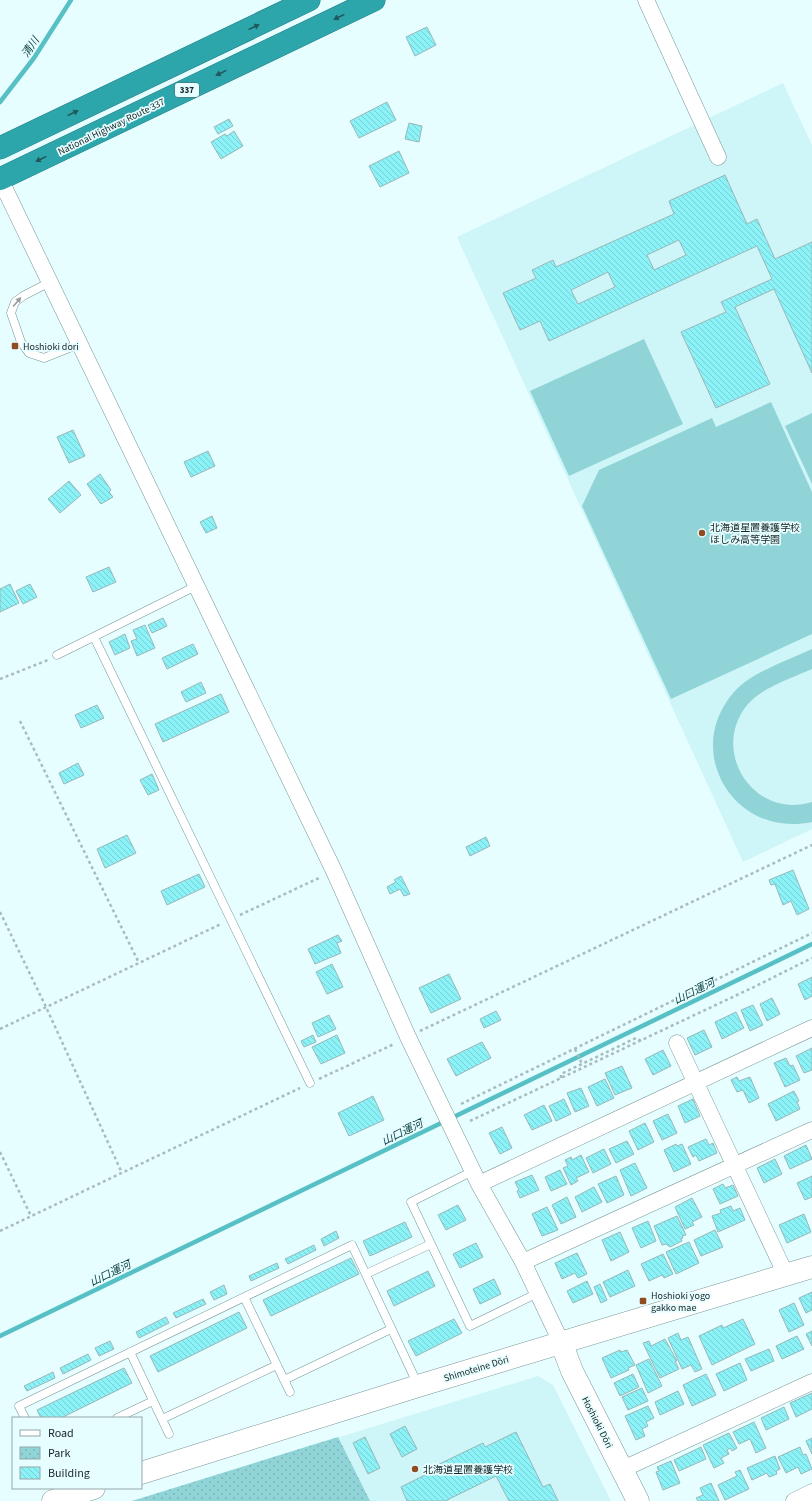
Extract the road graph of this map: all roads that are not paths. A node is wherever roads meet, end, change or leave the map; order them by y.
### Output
1 (309, 0) edge
2 (374, 0) edge
3 (646, 0) edge
4 (0, 148) edge
5 (718, 157) dead end
6 (0, 179) edge
7 (50, 282) junction
8 (79, 344) junction
9 (196, 586) junction
10 (94, 637) junction
11 (57, 655) road end
12 (812, 1028) edge
13 (677, 1043) dead end
14 (696, 1082) junction
15 (310, 1083) dead end
16 (812, 1130) edge
17 (735, 1166) junction
18 (476, 1177) junction
19 (431, 1244) junction
20 (523, 1262) junction
21 (812, 1267) edge
22 (366, 1274) junction
23 (786, 1275) junction
24 (538, 1293) junction
25 (244, 1297) junction
26 (391, 1328) junction
27 (561, 1342) junction
28 (130, 1352) junction
29 (277, 1365) junction
30 (284, 1380) junction
31 (812, 1382) edge
32 (418, 1386) junction
33 (290, 1392) dead end
34 (153, 1401) junction
35 (24, 1417) edge
36 (119, 1417) edge
37 (162, 1419) junction
38 (169, 1434) dead end
39 (623, 1469) junction
40 (142, 1473) edge
41 (91, 1489) edge
42 (812, 1492) edge
43 (53, 1501) edge
44 (638, 1501) edge
45 (794, 1501) edge

4 -> 1 highway
2 -> 6 highway, National Highway Route 337 / 337
3 - 5 street
6 - 7 street
7 - 8 street
8 -> 7 lane
8 - 9 street
9 - 10 lane
9 - 18 street
10 - 11 lane
10 - 15 lane
12 - 14 street
13 - 14 street
14 - 17 street
14 - 18 street
16 - 17 street
17 - 20 street
17 - 23 street
18 - 19 lane
18 - 20 street
19 - 22 lane
19 - 24 lane
20 - 24 street
21 - 23 street, Shimoteine Dōri
22 - 25 lane
22 - 26 lane
23 - 27 street, Shimoteine Dōri
24 - 27 street
25 - 28 lane
25 - 29 lane
26 - 30 lane
26 - 32 lane
27 - 32 street, Shimoteine Dōri
27 - 39 street, Hoshioki Dōri
28 - 34 lane
28 - 35 lane
29 - 30 lane
29 - 37 lane
30 - 33 lane
31 - 39 street
32 - 40 street, Shimoteine Dōri
34 - 36 lane
34 - 37 lane
37 - 38 lane
39 - 44 street, Hoshioki Dōri
41 - 43 street
42 - 45 street

